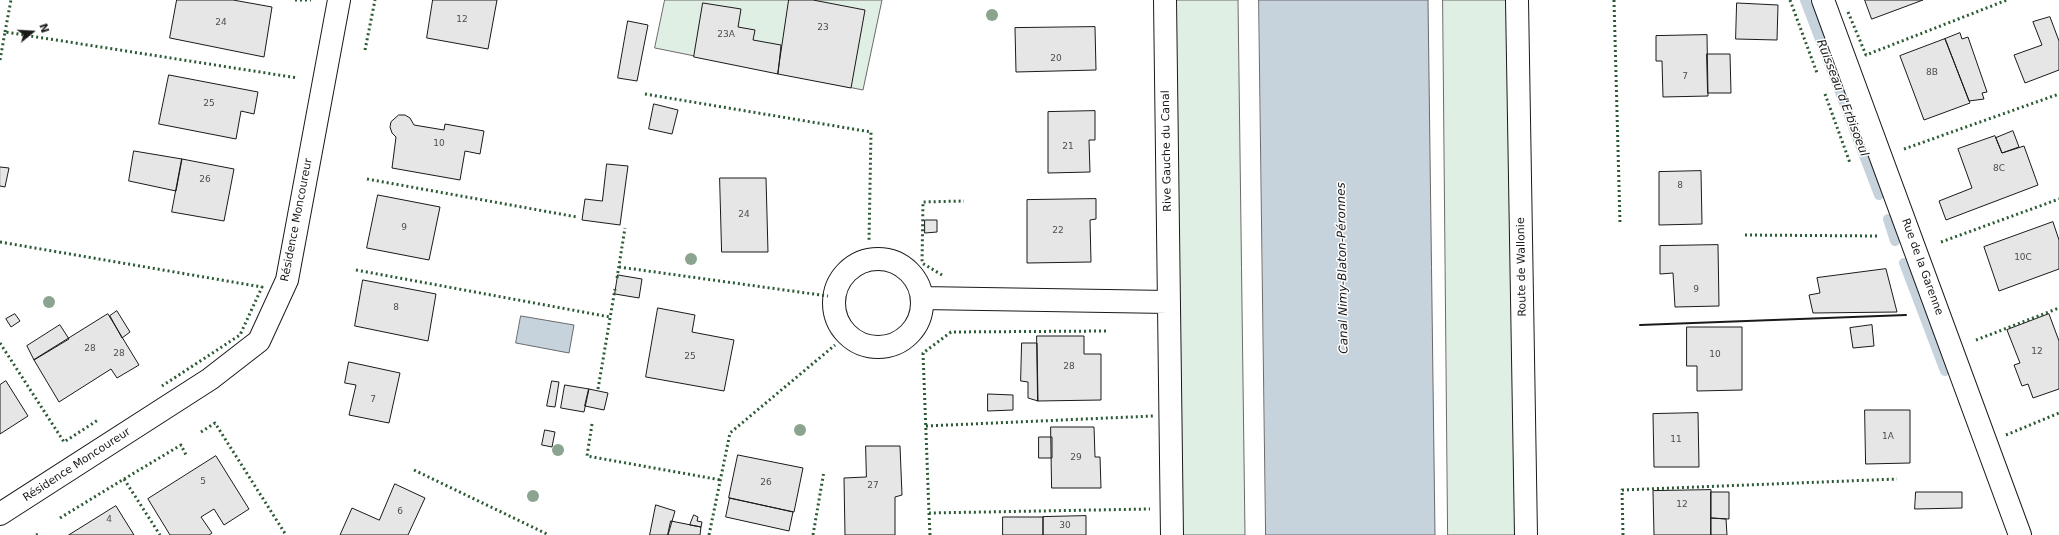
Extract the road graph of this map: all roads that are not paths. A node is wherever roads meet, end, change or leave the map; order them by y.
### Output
1 (339, 0) edge
2 (1165, 0) edge
3 (1517, 0) edge
4 (1823, 0) edge
5 (922, 298) dead end
6 (1168, 302) junction
7 (0, 514) edge
8 (1172, 535) edge
9 (1526, 535) edge
10 (2020, 535) edge

1 - 7 street, Résidence Moncoureur
2 - 6 street, Rive Gauche du Canal
3 - 9 street, Route de Wallonie
4 - 10 street, Rue de la Garenne
5 - 6 street
6 - 8 street, Rive Gauche du Canal

